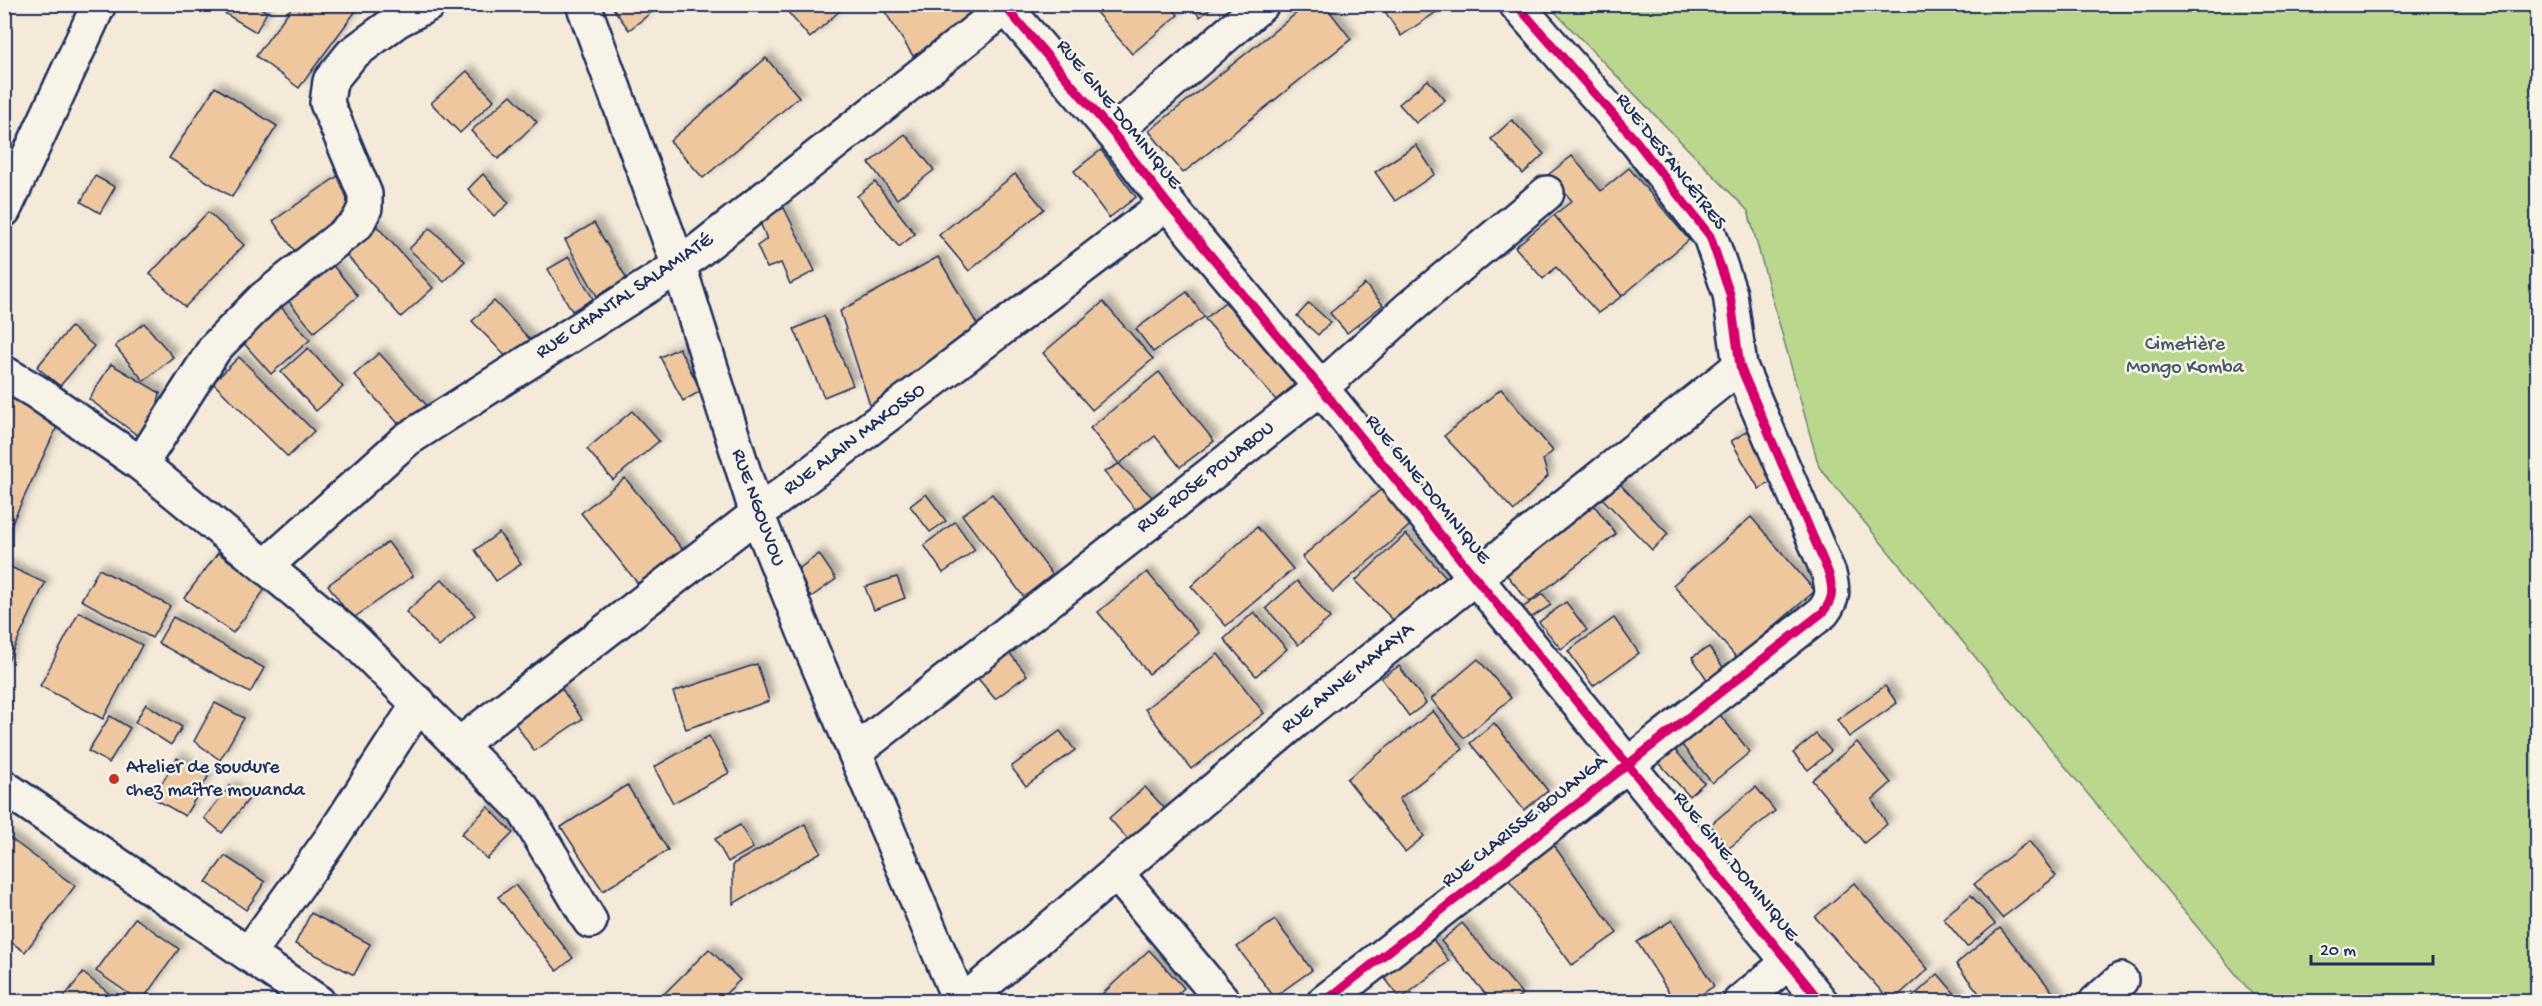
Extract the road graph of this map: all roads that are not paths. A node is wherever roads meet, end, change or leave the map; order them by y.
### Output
1 (99, 4) edge
2 (429, 4) edge
3 (582, 4) edge
4 (1262, 4) edge
5 (1516, 4) edge
6 (1007, 6) edge
7 (1113, 133) junction
8 (1547, 193) dead end
9 (1167, 203) junction
10 (5, 208) edge
11 (679, 266) junction
12 (1740, 366) junction
13 (4, 373) edge
14 (1321, 388) junction
15 (141, 464) junction
16 (757, 514) junction
17 (267, 565) junction
18 (1474, 576) junction
19 (1831, 602) joint
20 (419, 703) junction
21 (460, 744) junction
22 (855, 752) junction
23 (1629, 764) junction
24 (4, 787) edge
25 (1117, 874) junction
26 (590, 921) dead end
27 (249, 952) junction
28 (1789, 962) junction
29 (2121, 980) dead end
30 (318, 1002) edge
31 (962, 1002) edge
32 (1224, 1002) edge
33 (1324, 1002) edge
34 (1740, 1002) edge
35 (1821, 1002) edge
36 (2096, 1002) edge

1 - 10 main road
2 - 15 main road
3 - 11 main road, RUE NGOUVOU
4 - 7 main road
5 - 12 main road, RUE DES ANCÊTRES
6 - 7 main road, RUE GINE DOMINIQUE
6 - 11 main road, RUE CHANTAL SALAMIATÉ
7 - 9 main road, RUE GINE DOMINIQUE
8 - 14 main road, RUE ROSE POUABOU
9 - 14 main road, RUE GINE DOMINIQUE
9 - 16 main road, RUE ALAIN MAKOSSO
11 - 16 main road, RUE NGOUVOU
11 - 17 main road, RUE CHANTAL SALAMIATÉ
12 - 18 main road, RUE ANNE MAKAYA
12 - 19 main road, RUE DES ANCÊTRES
13 - 15 main road
14 - 18 main road, RUE GINE DOMINIQUE
14 - 22 main road, RUE ROSE POUABOU
15 - 17 main road
16 - 21 main road, RUE ALAIN MAKOSSO
16 - 22 main road, RUE NGOUVOU
17 - 20 main road
18 - 23 main road, RUE GINE DOMINIQUE
18 - 25 main road, RUE ANNE MAKAYA
19 - 23 main road, RUE CLARISSE BOUANGA
20 - 21 main road
20 - 27 main road
21 - 26 main road
22 - 31 main road, RUE NGOUVOU
23 - 28 main road, RUE GINE DOMINIQUE
23 - 33 main road, RUE CLARISSE BOUANGA
24 - 27 main road
25 - 31 main road, RUE ANNE MAKAYA
25 - 32 main road
27 - 30 main road
28 - 34 main road
28 - 35 main road, RUE GINE DOMINIQUE
29 - 36 main road

